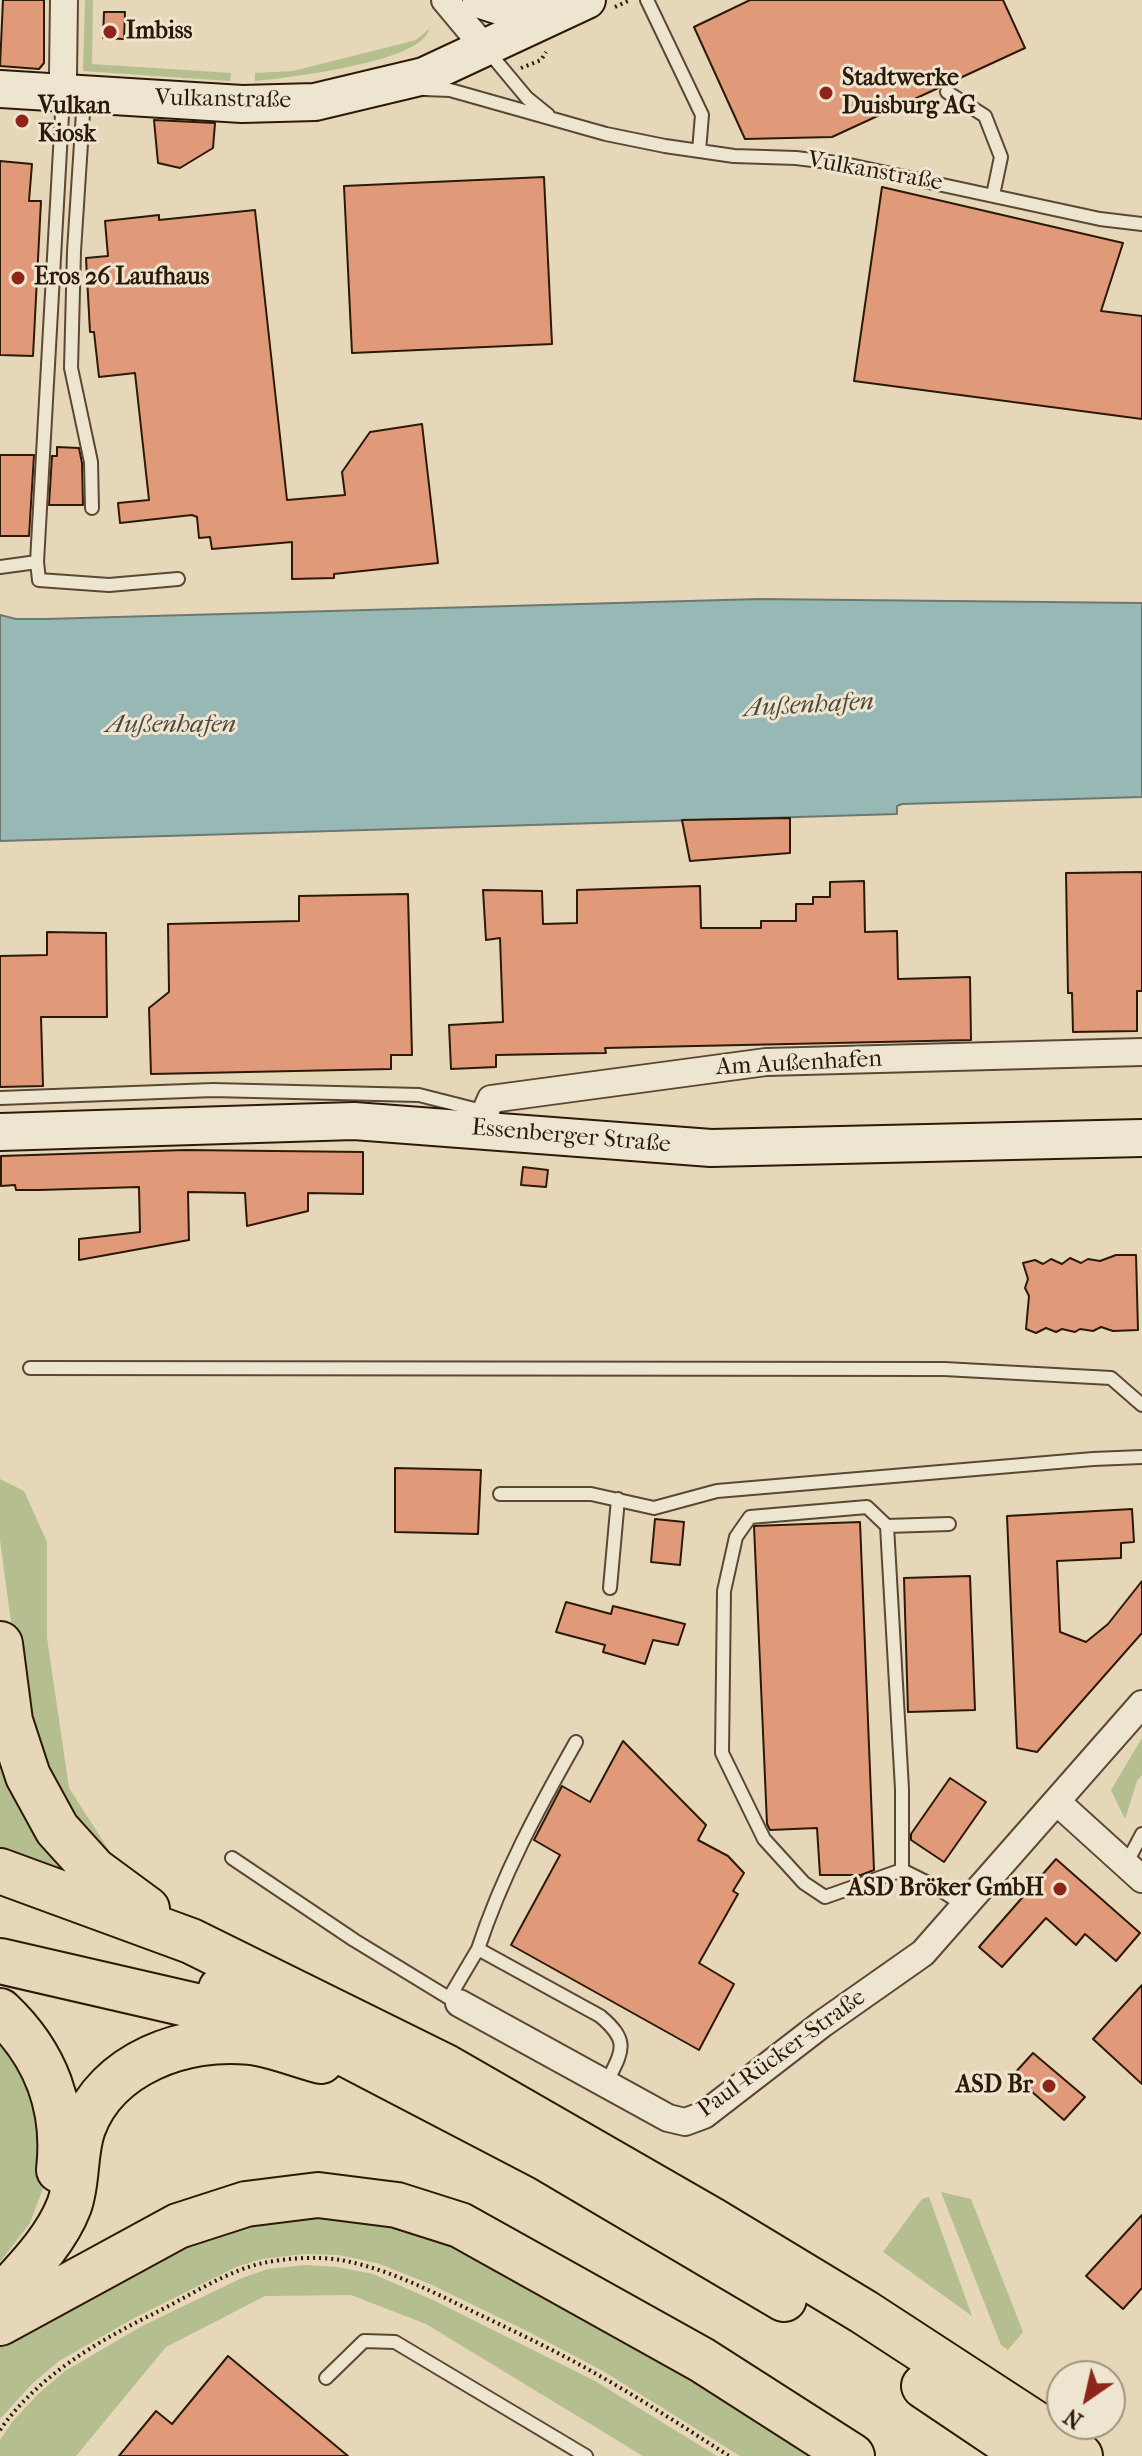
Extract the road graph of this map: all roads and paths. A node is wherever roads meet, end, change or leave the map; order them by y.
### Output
1 (64, 0) edge
2 (445, 0) edge
3 (481, 0) edge
4 (587, 0) edge
5 (647, 0) edge
6 (554, 14) junction
7 (485, 48) junction
8 (70, 87) junction
9 (0, 89) edge
10 (377, 89) junction
11 (947, 92) dead end
12 (553, 119) junction
13 (699, 151) junction
14 (993, 195) junction
15 (1142, 224) edge
16 (92, 508) dead end
17 (37, 562) junction
18 (0, 567) edge
19 (178, 579) dead end
20 (1142, 1052) edge
21 (0, 1098) edge
22 (482, 1120) junction
23 (0, 1132) edge
24 (1142, 1138) edge
25 (30, 1368) dead end
26 (1142, 1405) edge
27 (1142, 1457) edge
28 (500, 1494) dead end
29 (618, 1499) junction
30 (949, 1524) dead end
31 (887, 1526) junction
32 (610, 1588) dead end
33 (0, 1644) edge
34 (1142, 1704) edge
35 (576, 1742) dead end
36 (1057, 1802) junction
37 (1142, 1834) edge
38 (232, 1858) dead end
39 (902, 1870) junction
40 (0, 1871) edge
41 (1134, 1872) edge
42 (0, 1900) edge
43 (965, 1906) junction
44 (191, 1941) junction
45 (478, 1949) junction
46 (0, 1961) edge
47 (454, 2001) junction
48 (0, 2011) edge
49 (305, 2031) junction
50 (401, 2082) junction
51 (606, 2084) junction
52 (0, 2276) edge
53 (0, 2299) edge
54 (0, 2323) edge
55 (326, 2378) dead end
56 (1029, 2444) edge
57 (586, 2456) edge
58 (852, 2456) edge
59 (1080, 2456) edge

1 - 8 street
2 - 7 street
3 - 6 street
4 - 6 street, Vulkanstraße
5 - 13 lane
6 - 7 street, Vulkanstraße
7 - 10 street, Vulkanstraße
7 - 12 lane
8 - 9 street, Vulkanstraße
8 - 10 street, Vulkanstraße
8 - 16 lane
8 - 17 lane
10 - 12 lane, Vulkanstraße
11 - 14 lane
12 - 13 lane, Vulkanstraße
13 - 14 lane, Vulkanstraße
14 - 15 lane, Vulkanstraße
17 - 18 lane
17 - 19 lane
20 - 22 street, Am Außenhafen
21 - 22 lane
22 - 23 street, Essenberger Straße
22 - 24 street, Essenberger Straße
25 - 26 lane
27 - 29 lane
28 - 29 lane
29 - 32 lane
30 - 31 lane
31 - 39 lane
31 - 39 lane
33 - 44 highway
34 - 36 street, Paul-Rücker-Straße
35 - 45 lane
36 - 41 street
36 - 43 street, Paul-Rücker-Straße
37 - 41 lane
38 - 47 lane
39 - 43 lane
40 - 44 highway
42 - 49 highway
43 - 51 street, Paul-Rücker-Straße
44 - 56 highway
45 - 47 lane
45 - 51 lane
46 - 49 highway
47 - 51 street, Paul-Rücker-Straße
48 - 52 highway
49 - 50 highway
50 - 53 highway
50 - 56 highway
54 - 58 highway
55 - 57 lane
56 - 59 highway

